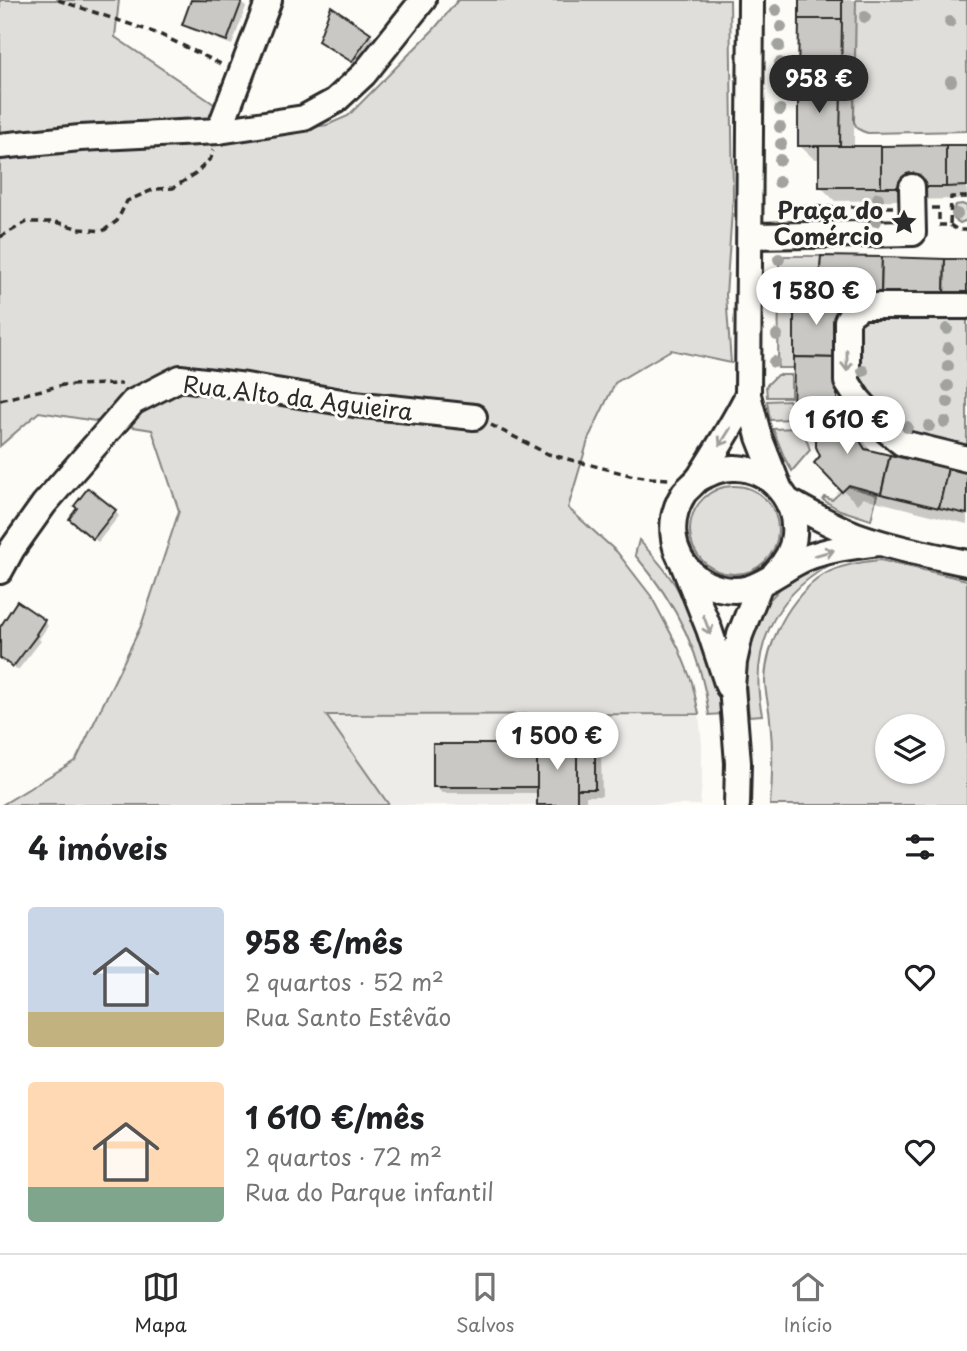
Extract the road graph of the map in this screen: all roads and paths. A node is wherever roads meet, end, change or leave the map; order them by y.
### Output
1 (58, 0) edge
2 (269, 0) edge
3 (423, 0) edge
4 (751, 0) edge
5 (241, 74) junction
6 (219, 131) junction
7 (0, 146) edge
8 (912, 197) junction
9 (967, 197) edge
10 (779, 207) dead end
11 (950, 225) junction
12 (967, 230) edge
13 (750, 236) junction
14 (0, 237) edge
15 (967, 306) edge
16 (123, 384) dead end
17 (748, 395) junction
18 (0, 400) edge
19 (474, 416) joint
20 (967, 459) edge
21 (696, 481) junction
22 (783, 494) junction
23 (879, 543) junction
24 (682, 562) junction
25 (967, 564) edge
26 (0, 571) edge
27 (766, 580) junction
28 (736, 724) junction
29 (737, 805) edge

1 - 5 path
2 - 5 street
3 - 6 street
4 - 13 street
5 - 6 street
6 - 7 street
6 - 14 path
8 - 10 path
8 - 11 path
8 - 13 street
9 - 11 path
11 - 12 path
13 - 17 street
15 -> 20 street
16 - 18 path
17 -> 21 street
17 - 22 street
19 - 21 path
19 - 26 street, Rua Alto da Aguieira
21 - 22 street
21 - 24 street
22 - 23 street
22 - 27 street
23 - 25 street
27 -> 23 street
24 - 27 street
24 -> 28 street
27 - 28 street
28 - 29 street

